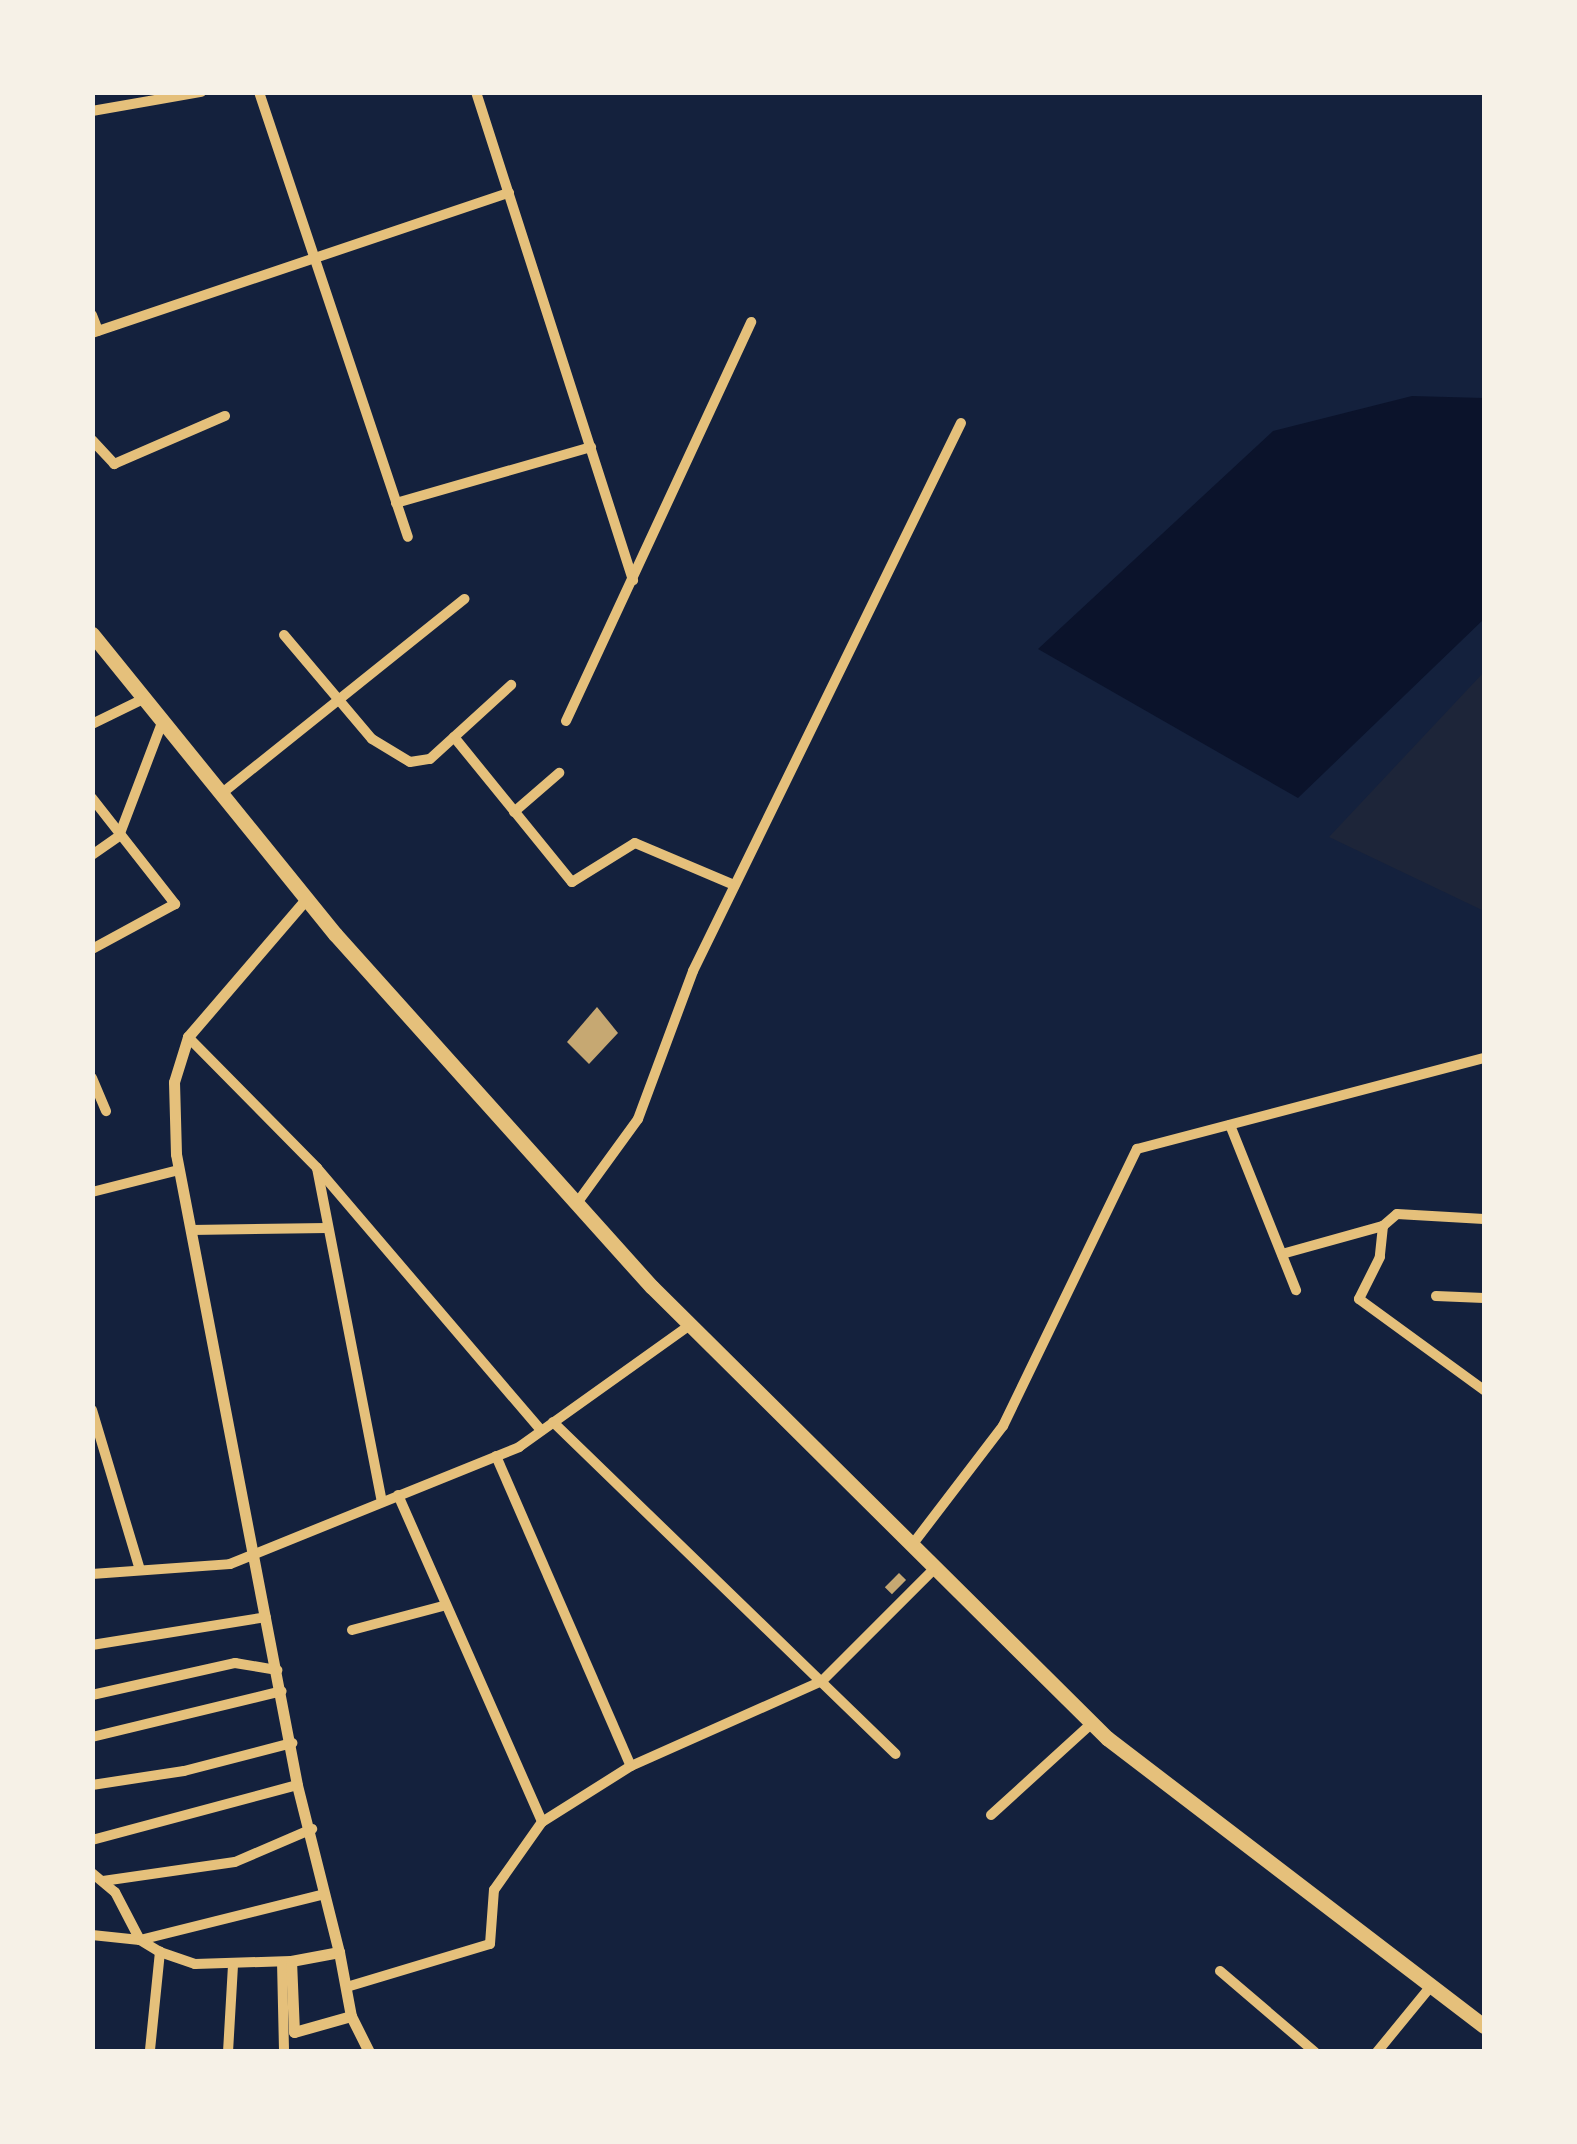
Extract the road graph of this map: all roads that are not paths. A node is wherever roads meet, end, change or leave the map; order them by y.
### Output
1 (200, 92) edge
2 (259, 92) edge
3 (476, 92) edge
4 (92, 112) edge
5 (509, 193) junction
6 (316, 258) junction
7 (92, 314) edge
8 (751, 322) dead end
9 (95, 332) edge
10 (225, 416) dead end
11 (961, 424) dead end
12 (92, 440) edge
13 (592, 447) junction
14 (396, 503) junction
15 (408, 536) dead end
16 (633, 580) junction
17 (464, 598) dead end
18 (92, 634) edge
19 (284, 635) dead end
20 (512, 685) dead end
21 (336, 696) junction
22 (143, 698) junction
23 (566, 721) dead end
24 (162, 723) junction
25 (92, 724) edge
26 (454, 737) junction
27 (558, 773) dead end
28 (220, 794) junction
29 (92, 798) edge
30 (514, 812) junction
31 (119, 836) junction
32 (92, 854) edge
33 (734, 886) junction
34 (307, 898) junction
35 (92, 949) edge
36 (188, 1037) junction
37 (1484, 1058) edge
38 (92, 1078) edge
39 (106, 1112) dead end
40 (1230, 1125) junction
41 (317, 1168) junction
42 (179, 1170) junction
43 (92, 1192) edge
44 (577, 1203) junction
45 (1484, 1219) edge
46 (1383, 1226) junction
47 (327, 1228) junction
48 (191, 1230) junction
49 (1282, 1254) junction
50 (1296, 1290) dead end
51 (1436, 1296) dead end
52 (1484, 1298) edge
53 (690, 1325) junction
54 (1484, 1390) edge
55 (92, 1410) edge
56 (553, 1422) junction
57 (541, 1430) junction
58 (496, 1456) junction
59 (398, 1495) junction
60 (382, 1501) junction
61 (912, 1545) junction
62 (253, 1556) junction
63 (936, 1568) junction
64 (140, 1570) junction
65 (92, 1574) edge
66 (444, 1606) junction
67 (266, 1617) junction
68 (352, 1630) dead end
69 (92, 1645) edge
70 (277, 1670) junction
71 (822, 1681) junction
72 (282, 1692) junction
73 (92, 1696) edge
74 (1092, 1724) junction
75 (92, 1737) edge
76 (292, 1743) junction
77 (895, 1754) dead end
78 (631, 1766) junction
79 (92, 1785) edge
80 (297, 1785) junction
81 (990, 1814) dead end
82 (542, 1822) junction
83 (312, 1830) junction
84 (92, 1840) edge
85 (92, 1873) edge
86 (103, 1882) junction
87 (324, 1894) junction
88 (92, 1935) edge
89 (140, 1940) junction
90 (160, 1952) junction
91 (339, 1952) junction
92 (286, 1961) junction
93 (234, 1965) junction
94 (1220, 1972) dead end
95 (350, 1986) junction
96 (1431, 1986) junction
97 (351, 2016) junction
98 (1484, 2026) edge
99 (150, 2050) edge
100 (228, 2052) edge
101 (284, 2052) edge
102 (369, 2052) edge
103 (1315, 2052) edge
104 (1377, 2052) edge

1 - 4 street
2 - 6 street
3 - 5 street
5 - 6 street
5 - 13 street
6 - 9 street
6 - 14 street
7 - 9 street
8 - 16 street
10 - 12 street
11 - 33 street
13 - 14 street
13 - 16 street
14 - 15 street
16 - 23 street
17 - 21 street
18 - 22 main road
19 - 21 street
20 - 26 street
21 - 26 street
21 - 28 street
22 - 24 main road
22 - 25 street
24 - 28 main road
24 - 31 street
26 - 30 street
27 - 30 street
28 - 34 main road
29 - 31 street
30 - 33 street
31 - 32 street
31 - 35 street
33 - 44 street
34 - 36 street
34 - 44 main road
36 - 41 street
36 - 42 street
37 - 40 street
38 - 39 street
40 - 49 street
40 - 61 street
41 - 47 street
41 - 57 street
42 - 43 street
42 - 48 street
44 - 53 main road
45 - 46 street
46 - 49 street
46 - 54 street
47 - 48 street
47 - 60 street
48 - 62 street
49 - 50 street
51 - 52 street
53 - 56 street
53 - 61 main road
55 - 64 street
56 - 57 street
56 - 71 street
57 - 58 street
58 - 59 street
58 - 78 street
59 - 60 street
59 - 66 street
60 - 62 street
61 - 63 main road
62 - 64 street
62 - 67 street
63 - 71 street
63 - 74 main road
64 - 65 street
66 - 68 street
66 - 82 street
67 - 69 street
67 - 70 street
70 - 72 street
70 - 73 street
71 - 77 street
71 - 78 street
72 - 75 street
72 - 76 street
74 - 81 street
74 - 96 main road
76 - 79 street
76 - 80 street
78 - 82 street
80 - 83 street
80 - 84 street
82 - 95 street
83 - 86 street
83 - 87 street
85 - 86 street
86 - 89 street
87 - 89 street
87 - 91 street
88 - 89 street
89 - 90 street
90 - 93 street
90 - 99 street
91 - 92 street
91 - 95 street
92 - 93 street
92 - 97 street
92 - 101 street
93 - 100 street
94 - 103 street
95 - 97 street
96 - 98 main road
96 - 104 street
97 - 102 street

